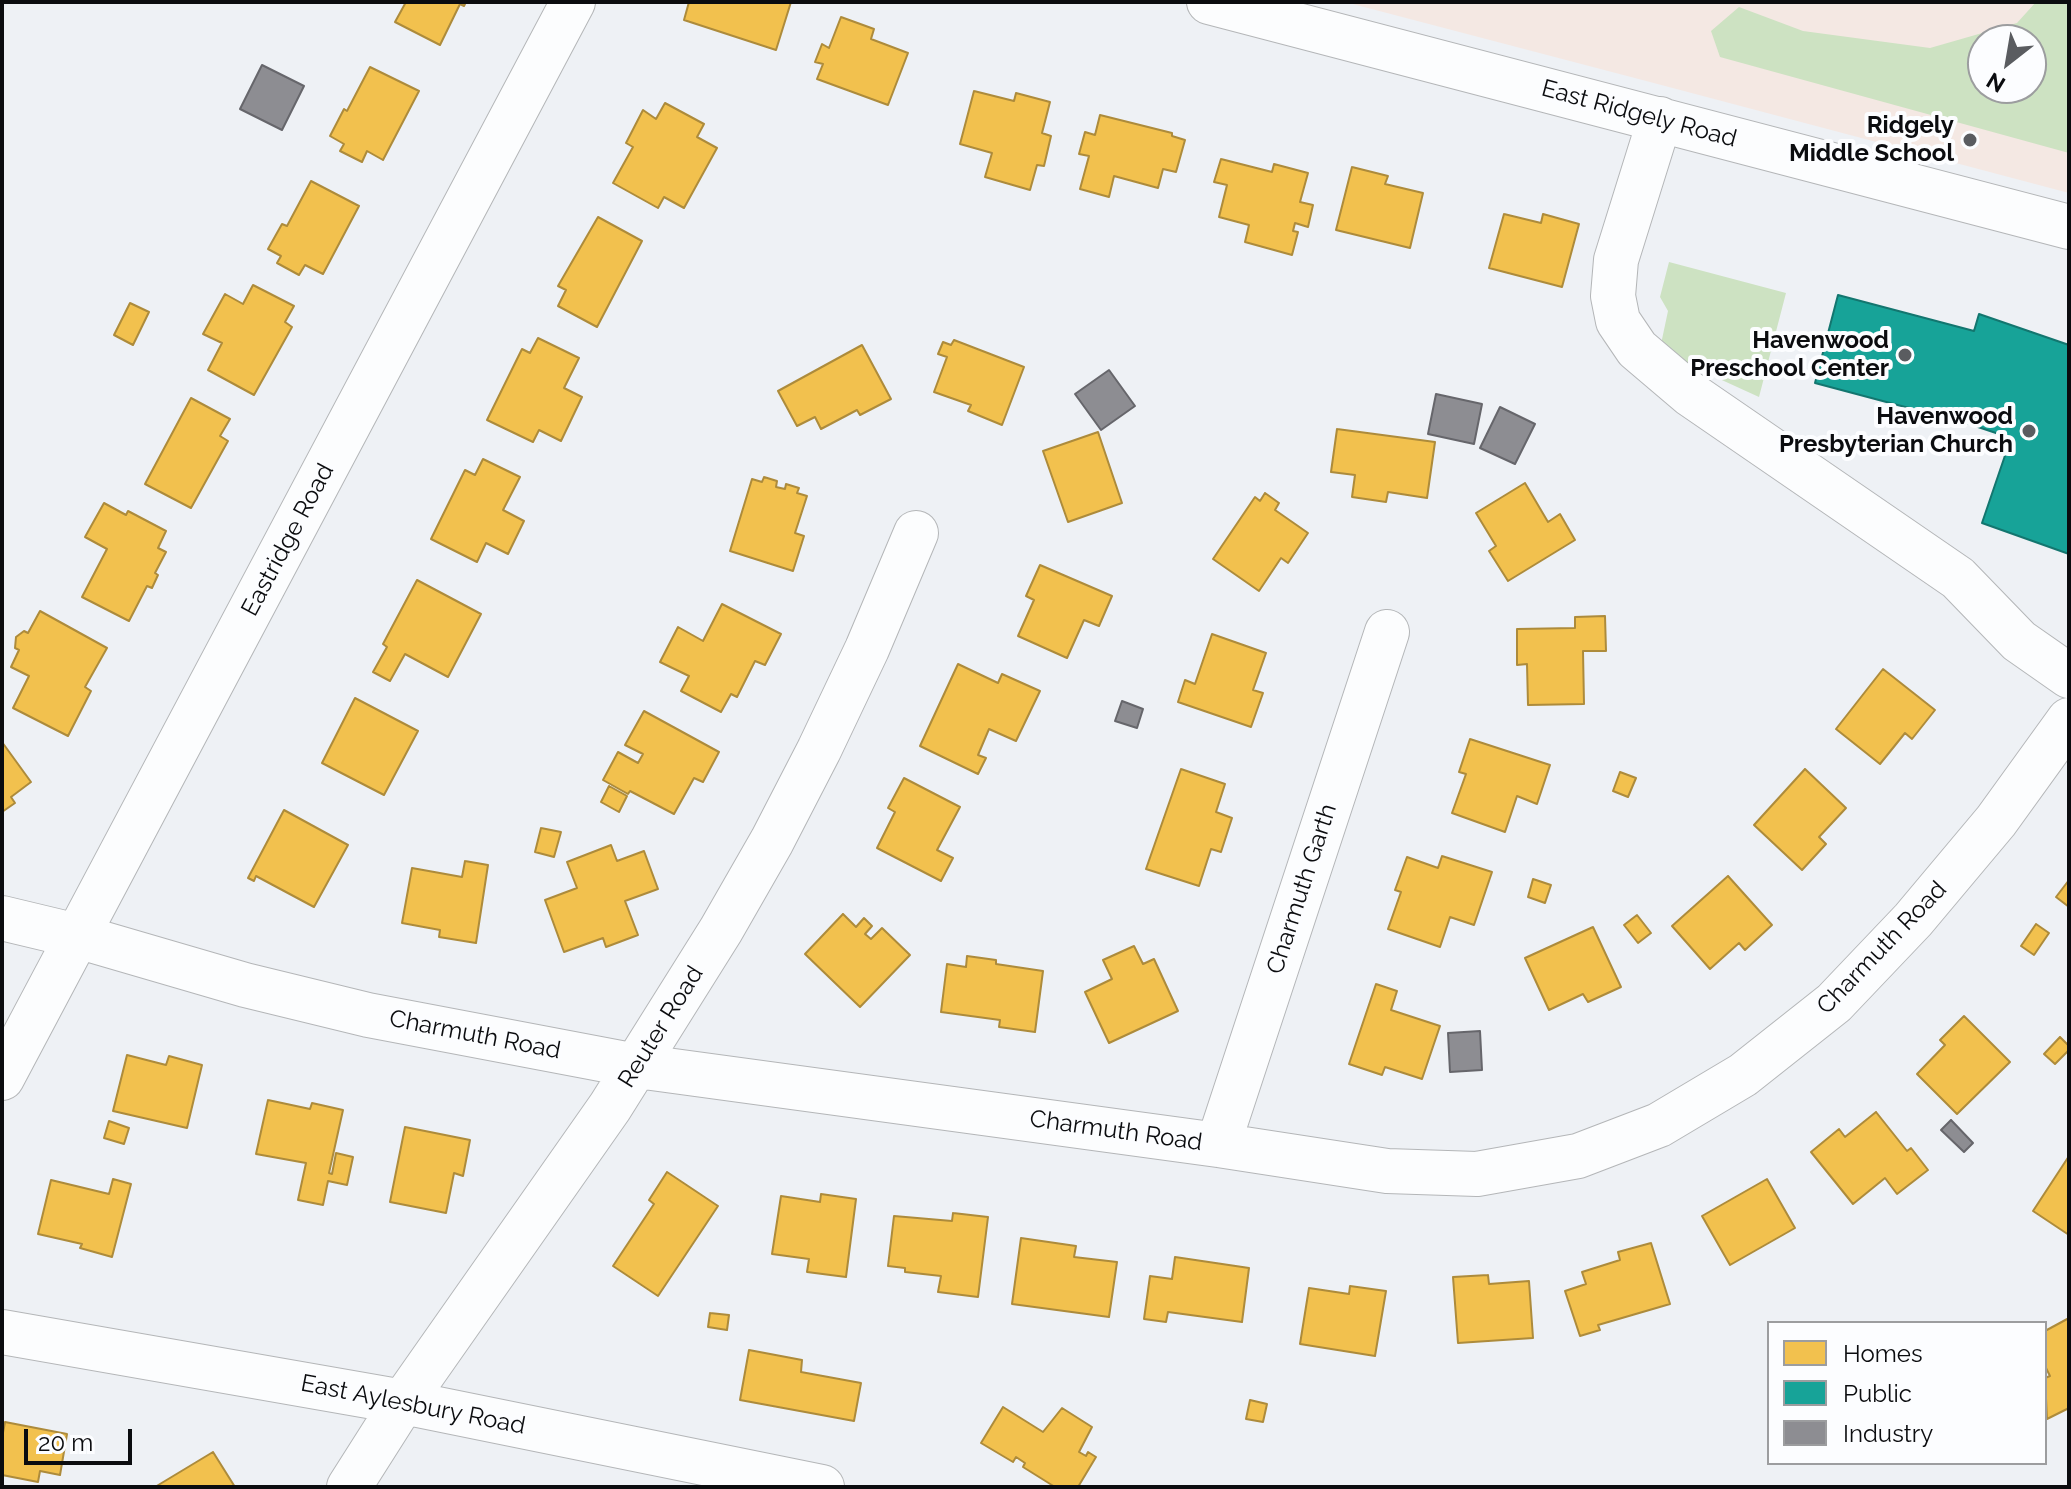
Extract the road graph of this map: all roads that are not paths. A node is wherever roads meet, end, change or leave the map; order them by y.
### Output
1 (573, 2) edge
2 (1209, 2) edge
3 (1660, 119) junction
4 (2069, 227) edge
5 (916, 533) dead end
6 (1387, 632) dead end
7 (2069, 676) edge
8 (2069, 720) edge
9 (2, 918) edge
10 (77, 936) junction
11 (637, 1066) junction
12 (2, 1078) edge
13 (1218, 1145) junction
14 (2, 1332) edge
15 (403, 1402) junction
16 (349, 1487) edge
17 (822, 1487) edge

1 - 10 street, Eastridge Road
2 - 3 street, East Ridgely Road
3 - 4 street, East Ridgely Road
3 - 7 street
5 - 11 street, Reuter Road
6 - 13 street, Charmuth Garth
8 - 13 street, Charmuth Road
9 - 10 street, Charmuth Road
10 - 11 street, Charmuth Road
10 - 12 street, Eastridge Road
11 - 13 street, Charmuth Road
11 - 15 street, Reuter Road
14 - 15 street, East Aylesbury Road
15 - 16 street, Reuter Road
15 - 17 street, East Aylesbury Road

